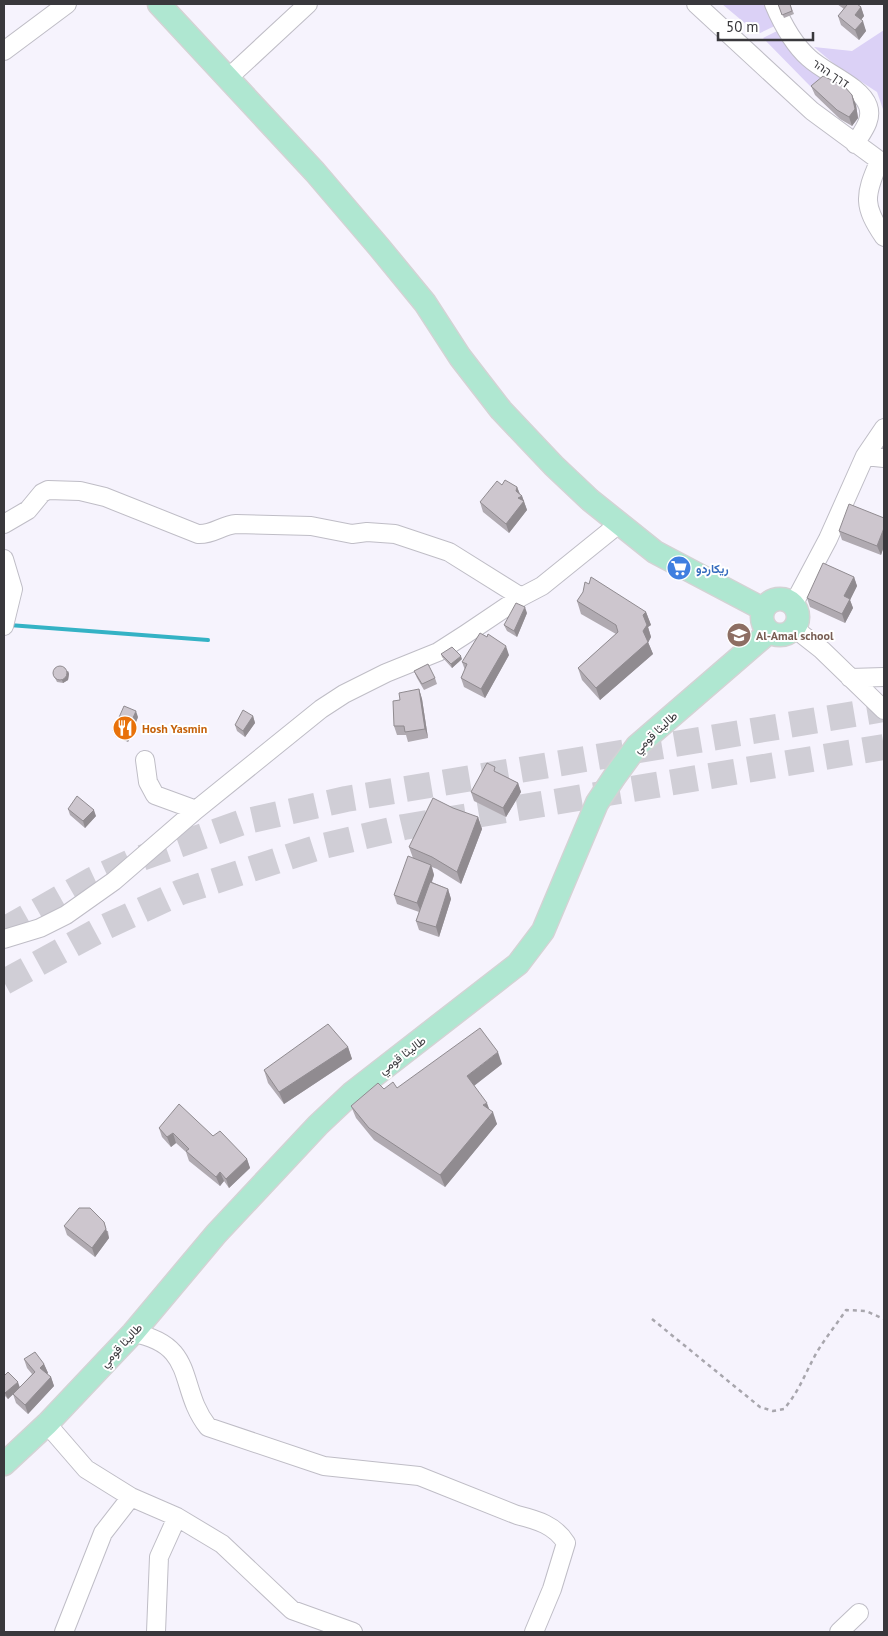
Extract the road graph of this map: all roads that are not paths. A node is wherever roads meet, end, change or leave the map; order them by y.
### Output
1 (67, 4) edge
2 (159, 4) edge
3 (308, 4) edge
4 (696, 4) edge
5 (776, 4) edge
6 (4, 51) edge
7 (227, 79) junction
8 (855, 144) junction
9 (882, 163) edge
10 (884, 237) edge
11 (884, 428) edge
12 (864, 456) junction
13 (884, 458) edge
14 (620, 523) junction
15 (4, 524) edge
16 (4, 559) edge
17 (521, 598) junction
18 (793, 605) junction
19 (763, 609) junction
20 (4, 626) edge
21 (794, 628) junction
22 (769, 632) junction
23 (884, 677) edge
24 (850, 678) junction
25 (884, 710) edge
26 (145, 760) dead end
27 (196, 810) junction
28 (4, 937) edge
29 (133, 1333) junction
30 (47, 1424) junction
31 (4, 1464) edge
32 (131, 1497) junction
33 (176, 1517) junction
34 (859, 1613) dead end
35 (64, 1632) edge
36 (156, 1632) edge
37 (353, 1632) edge
38 (534, 1632) edge
39 (839, 1632) edge

1 - 6 street
2 - 7 main road
3 - 7 street
4 - 8 street
5 - 8 street, דרך ההר
7 - 14 main road
8 - 9 street
9 - 10 street
11 - 12 street
12 - 13 street
12 - 18 street
14 - 17 street
14 - 19 main road
15 - 17 street
16 - 20 street
17 - 27 street
18 - 19 main road
18 - 21 main road
19 - 22 main road
21 - 22 main road
21 - 24 street
22 - 29 main road, طاليثا قومي
23 - 24 street
24 - 25 street
26 - 27 street
27 - 28 street
29 - 30 main road, طاليثا قومي
29 - 38 street
30 - 31 main road, طاليثا قومي
30 - 32 street
32 - 33 street
32 - 35 street
33 - 36 street
33 - 37 street
34 - 39 street

